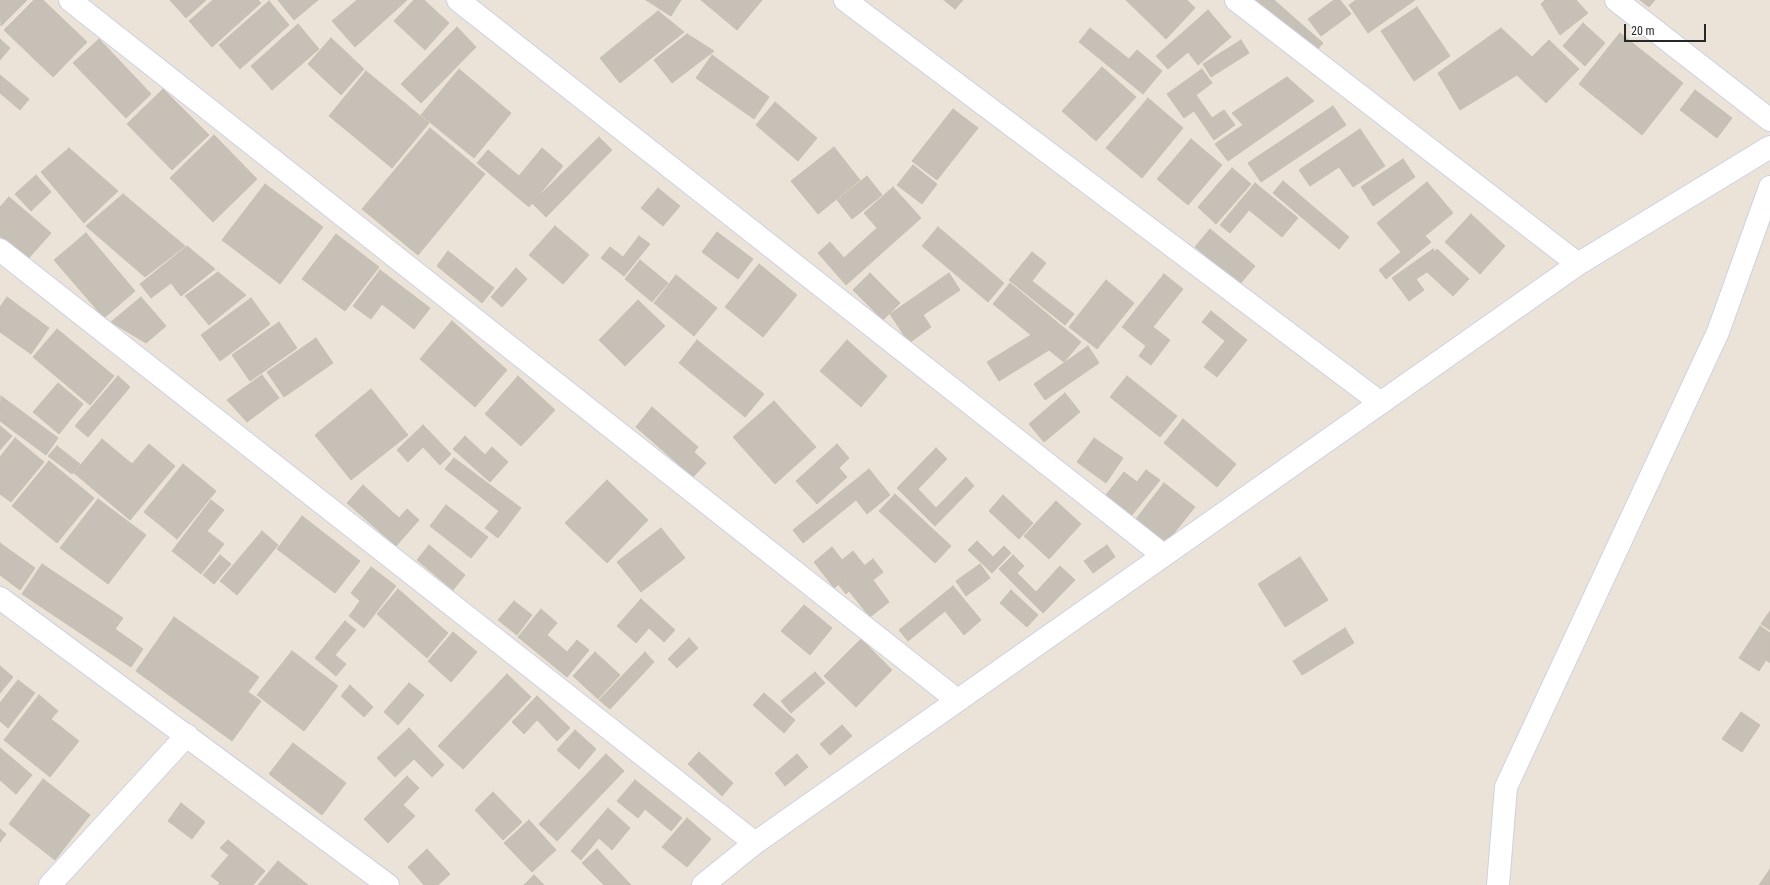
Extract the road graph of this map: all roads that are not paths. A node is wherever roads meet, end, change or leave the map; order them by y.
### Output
1 (70, 0) edge
2 (458, 0) edge
3 (845, 0) edge
4 (1236, 0) edge
5 (1616, 0) edge
6 (1770, 120) edge
7 (1770, 147) edge
8 (1770, 187) edge
9 (0, 250) edge
10 (1578, 264) junction
11 (1381, 403) junction
12 (1163, 555) junction
13 (0, 598) edge
14 (957, 700) junction
15 (187, 735) junction
16 (755, 843) junction
17 (50, 885) edge
18 (388, 885) edge
19 (703, 885) edge
20 (1498, 885) edge

1 - 14 street
2 - 12 street
3 - 11 street
4 - 10 street
5 - 6 street
7 - 10 street
8 - 20 street
9 - 16 street
10 - 11 street
11 - 12 street
12 - 14 street
13 - 15 street
14 - 16 street
15 - 17 street
15 - 18 street
16 - 19 street

